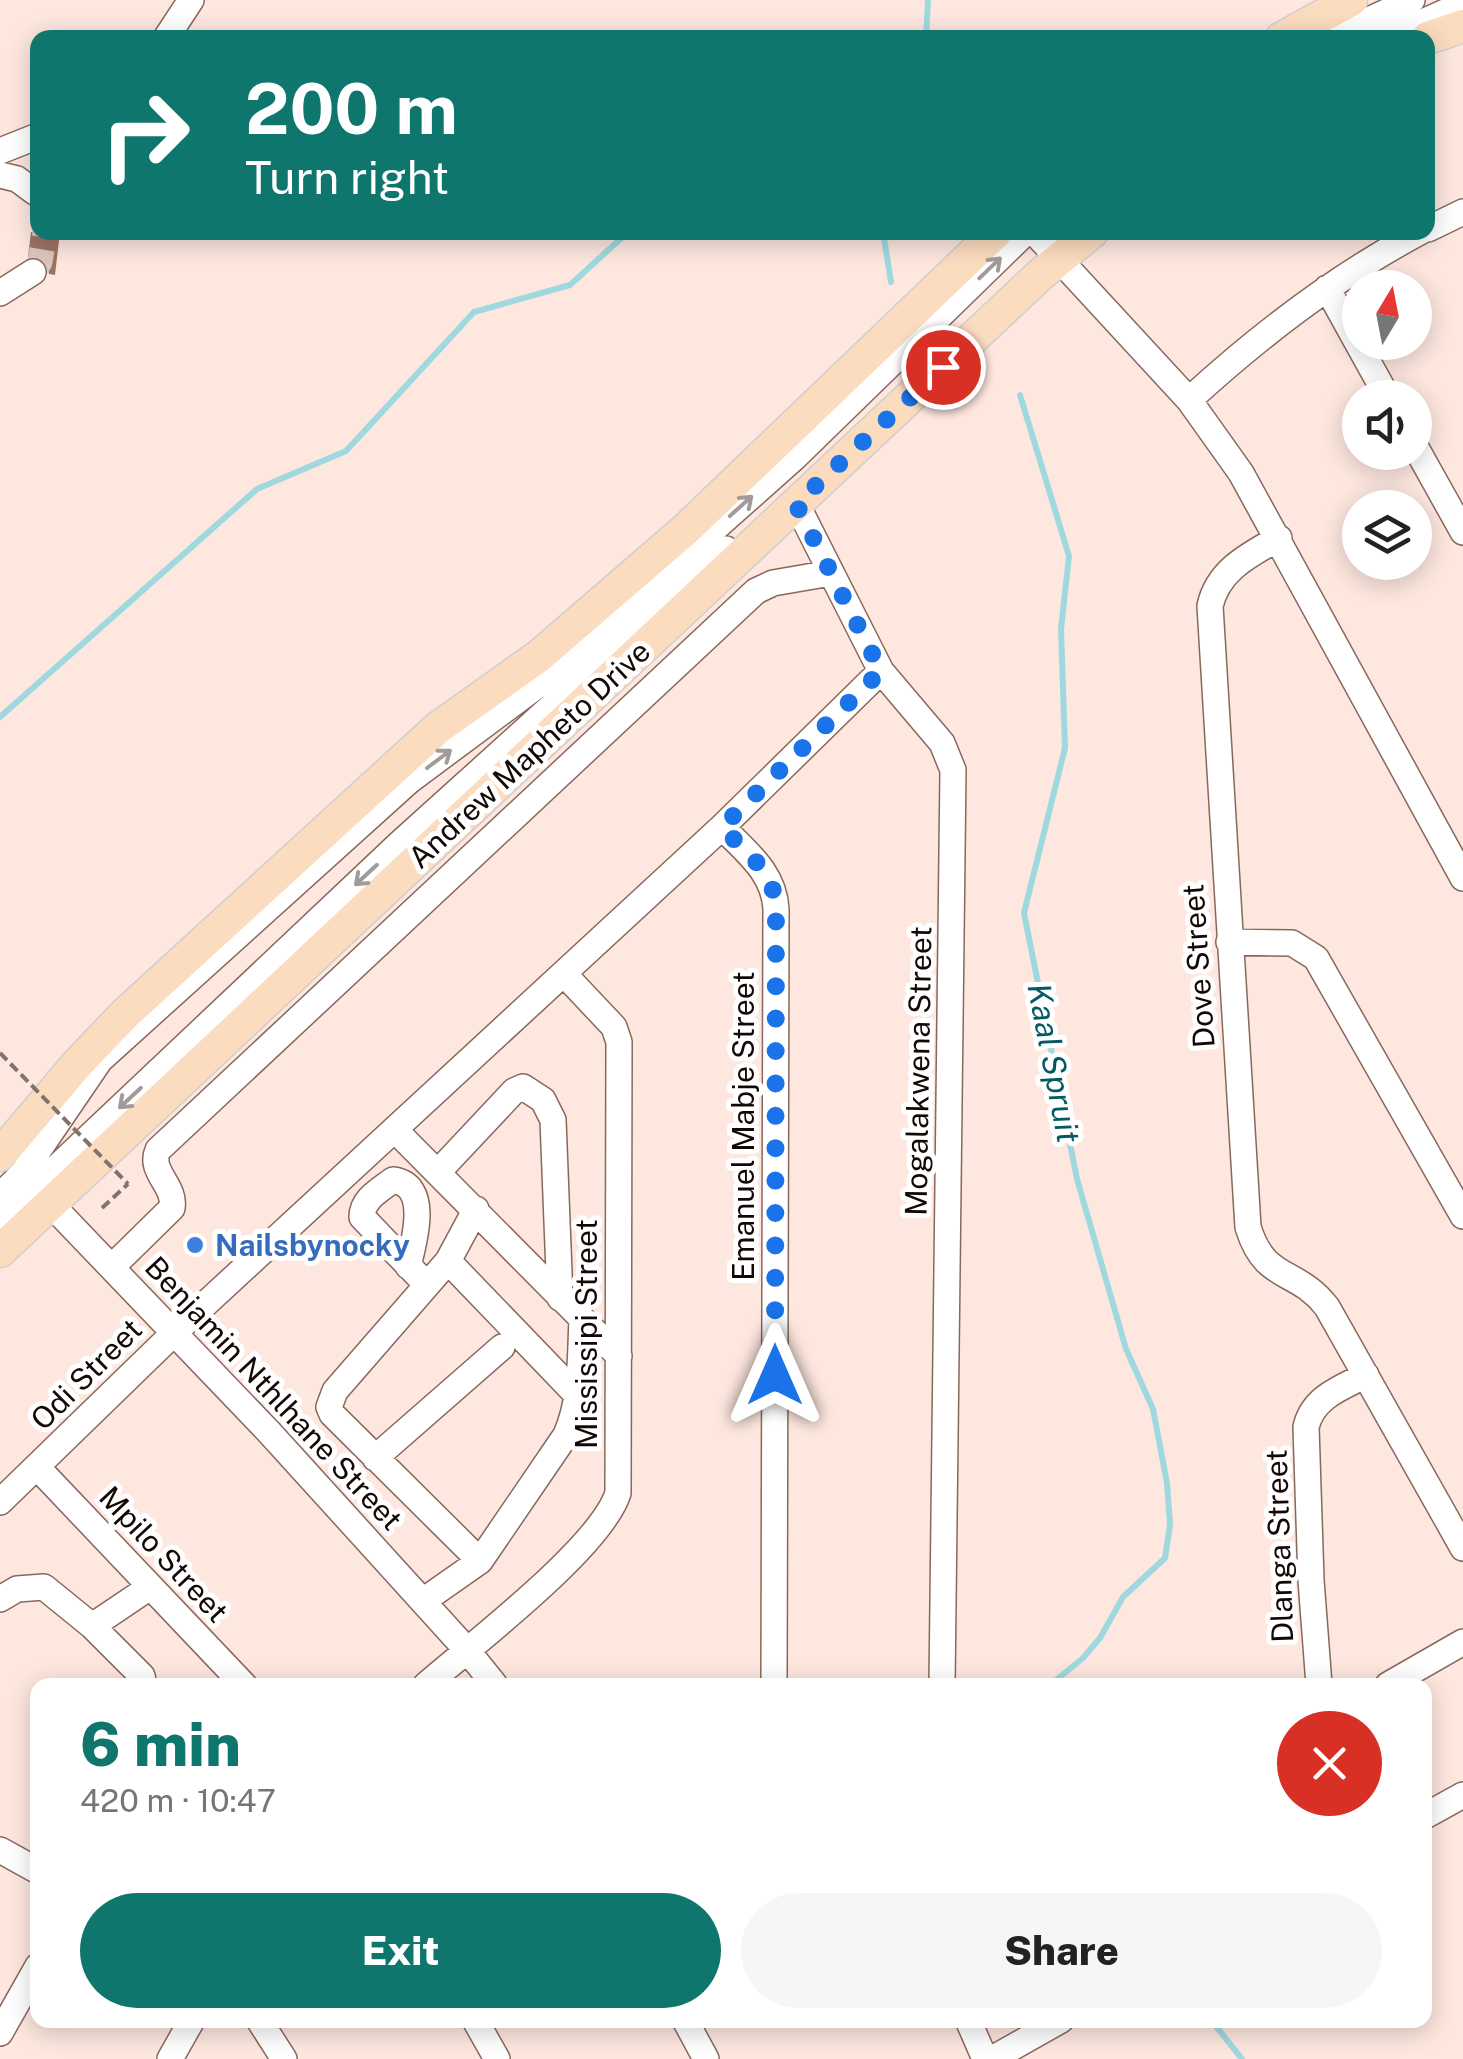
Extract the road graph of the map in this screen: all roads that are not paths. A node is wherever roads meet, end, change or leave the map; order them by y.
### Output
1 (190, 0) edge
2 (1351, 0) edge
3 (1412, 0) edge
4 (1463, 4) edge
5 (1463, 26) edge
6 (171, 30) edge
7 (1297, 30) edge
8 (1347, 30) edge
9 (1405, 30) edge
10 (1435, 36) edge
11 (30, 139) edge
12 (0, 150) edge
13 (0, 174) edge
14 (30, 189) edge
15 (1463, 212) edge
16 (1435, 226) edge
17 (990, 240) edge
18 (1016, 240) edge
19 (1407, 240) edge
20 (1062, 247) edge
21 (33, 272) tunnel mouth
22 (1327, 288) junction
23 (0, 293) edge
24 (942, 299) junction
25 (937, 365) junction
26 (1378, 380) edge
27 (1189, 400) junction
28 (1428, 470) edge
29 (796, 504) junction
30 (1463, 532) edge
31 (1279, 538) junction
32 (831, 574) junction
33 (881, 671) junction
34 (722, 827) junction
35 (1463, 878) edge
36 (1229, 942) junction
37 (565, 974) junction
38 (395, 1130) junction
39 (18, 1170) edge
40 (438, 1172) junction
41 (0, 1196) edge
42 (476, 1209) junction
43 (1463, 1216) edge
44 (0, 1221) edge
45 (0, 1251) edge
46 (448, 1262) junction
47 (408, 1266) dead end
48 (112, 1267) junction
49 (427, 1285) junction
50 (560, 1298) junction
51 (582, 1318) junction
52 (174, 1332) junction
53 (502, 1347) dead end
54 (619, 1356) junction
55 (1366, 1374) junction
56 (578, 1396) junction
57 (375, 1458) junction
58 (38, 1467) junction
59 (0, 1502) edge
60 (1463, 1548) edge
61 (480, 1560) junction
62 (150, 1587) junction
63 (0, 1599) edge
64 (423, 1601) junction
65 (92, 1626) junction
66 (1463, 1642) edge
67 (466, 1650) junction
68 (142, 1678) edge
69 (237, 1678) edge
70 (434, 1678) edge
71 (488, 1678) edge
72 (774, 1678) edge
73 (942, 1678) edge
74 (1319, 1678) edge
75 (1400, 1678) edge
76 (1463, 1794) edge
77 (1432, 1812) edge
78 (0, 1850) edge
79 (30, 1867) edge
80 (30, 1980) edge
81 (187, 2028) edge
82 (264, 2028) edge
83 (480, 2028) edge
84 (689, 2028) edge
85 (972, 2028) edge
86 (1046, 2028) edge
87 (0, 2034) edge
88 (170, 2059) edge
89 (284, 2059) edge
90 (497, 2059) edge
91 (706, 2059) edge
92 (989, 2059) edge

1 - 6 street
2 - 7 main road
3 - 8 street
4 - 9 street
5 - 10 main road
11 - 12 street
13 - 14 street
15 - 16 street
17 - 24 main road, Andrew Mapheto Drive
24 -> 18 street
19 - 22 street
20 - 25 main road, Andrew Mapheto Drive
20 - 27 street
21 - 23 street
22 - 26 street
22 - 27 street
39 -> 24 main road, Andrew Mapheto Drive
25 - 29 main road, Andrew Mapheto Drive
25 -> 39 street
27 - 31 street
28 - 30 street
29 - 32 street, Mogalakwena Street
29 - 39 main road, Andrew Mapheto Drive
31 - 35 street
31 - 36 street, Dove Street
32 - 33 street, Mogalakwena Street
32 - 48 street
33 - 34 street, Odi Street
33 - 73 street, Mogalakwena Street
34 - 37 street, Odi Street
34 - 72 street, Emanuel Mabje Street
36 - 43 street
36 - 55 street, Dove Street
37 - 38 street, Odi Street
37 - 54 street, Mississipi Street
38 - 40 street
38 - 52 street, Odi Street
39 - 41 street
39 - 44 street
39 - 45 main road, Andrew Mapheto Drive
39 - 48 street, Benjamin Nthlhane Street
40 - 42 street
40 - 50 street
42 - 46 street
42 - 50 street
46 - 49 street
46 - 56 street
47 - 49 street
48 - 52 street, Benjamin Nthlhane Street
49 - 57 street
50 - 51 street
51 - 54 street
51 - 56 street
52 - 58 street, Odi Street
52 - 64 street, Benjamin Nthlhane Street
53 - 57 street
54 - 67 street, Mississipi Street
55 - 60 street, Dove Street
55 - 74 street, Dlanga Street
56 - 61 street
57 - 61 street
58 - 59 street, Odi Street
58 - 62 street, Mpilo Street
61 - 64 street
62 - 65 street
62 - 69 street, Mpilo Street
63 - 65 street
64 - 67 street, Benjamin Nthlhane Street
65 - 68 street
66 - 75 street
67 - 70 street, Mississipi Street
67 - 71 street, Benjamin Nthlhane Street
76 - 77 street
78 - 79 street
80 - 87 street
81 - 88 street
82 - 89 street
83 - 90 street
84 - 91 street
85 - 92 street
86 - 92 street

